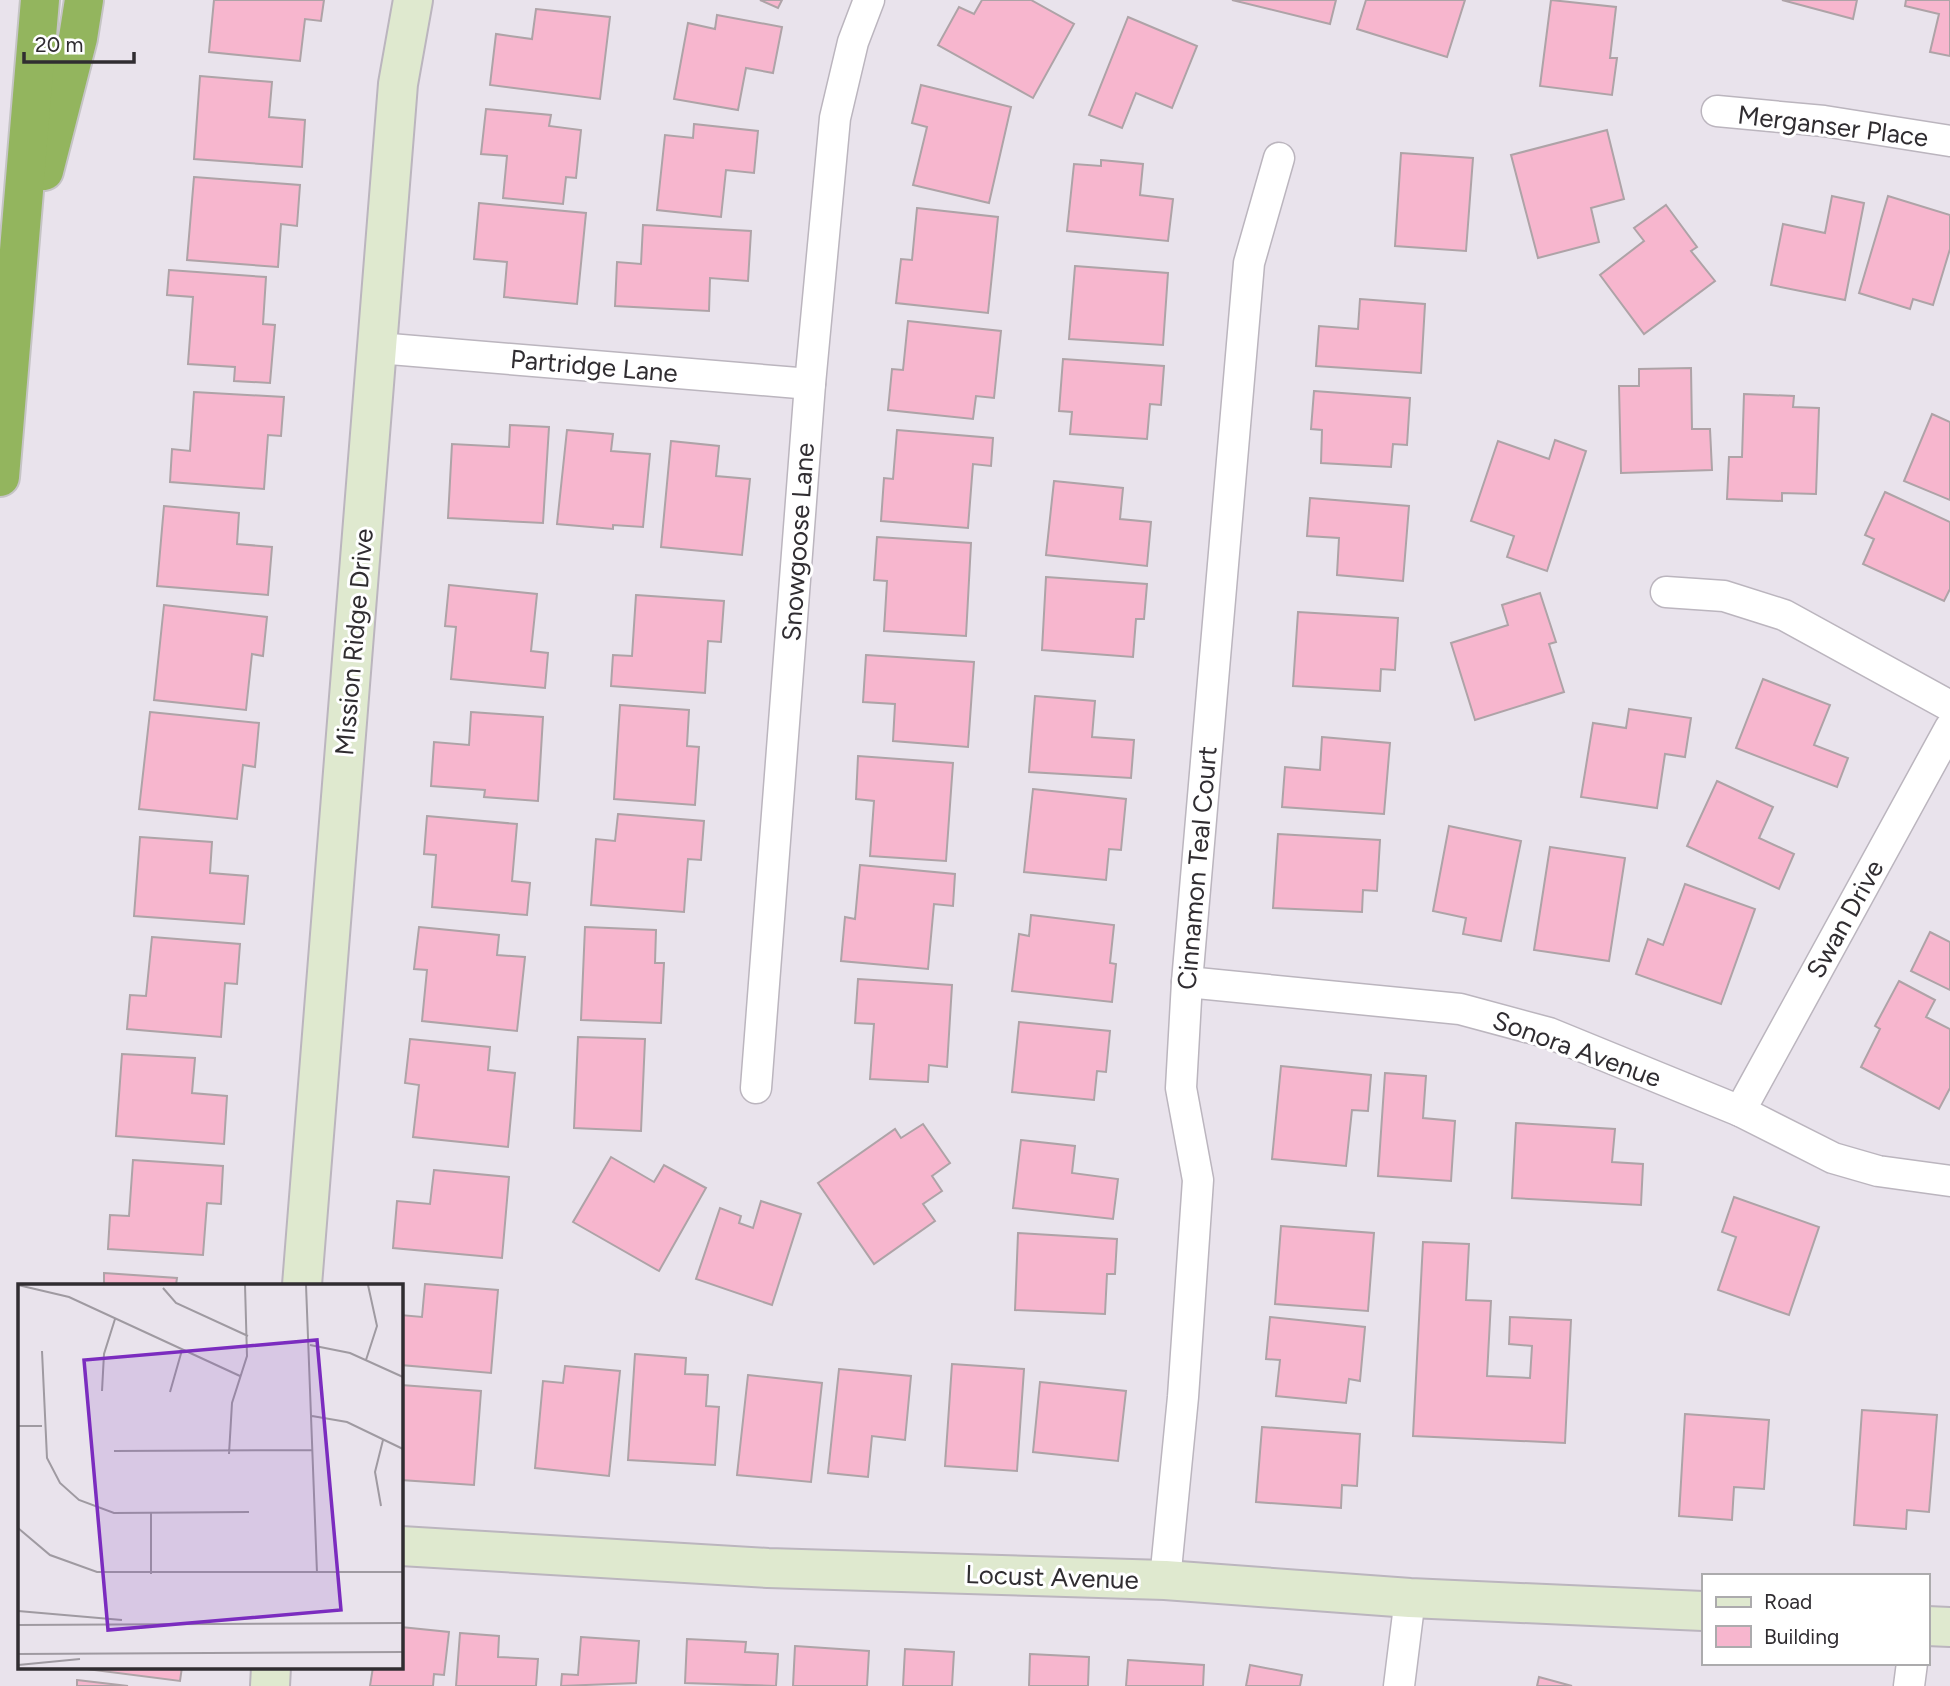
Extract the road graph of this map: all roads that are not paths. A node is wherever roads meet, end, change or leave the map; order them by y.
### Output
1 (40, 0) edge
2 (84, 0) edge
3 (413, 0) edge
4 (869, 0) edge
5 (1717, 111) dead end
6 (1950, 141) edge
7 (1279, 158) dead end
8 (17, 275) junction
9 (378, 348) junction
10 (810, 384) junction
11 (0, 477) edge
12 (1666, 592) dead end
13 (1950, 706) edge
14 (1950, 728) edge
15 (1187, 982) junction
16 (756, 1088) dead end
17 (1740, 1111) junction
18 (1950, 1181) edge
19 (302, 1284) edge
20 (402, 1546) edge
21 (1165, 1580) junction
22 (1410, 1598) junction
23 (1702, 1611) edge
24 (1929, 1626) edge
25 (1950, 1627) edge
26 (1912, 1665) edge
27 (271, 1668) edge
28 (270, 1686) edge
29 (1399, 1686) edge
30 (1909, 1686) edge

1 - 8 highway
2 - 8 highway
3 - 9 street, Mission Ridge Drive
4 - 10 street, Snowgoose Lane
5 - 6 street, Merganser Place
7 - 15 street, Cinnamon Teal Court
8 - 11 highway
9 - 10 street, Partridge Lane
9 - 19 street, Mission Ridge Drive
10 - 16 street, Snowgoose Lane
12 - 13 street
14 - 17 street, Swan Drive
15 - 17 street, Sonora Avenue
15 - 21 street, Cinnamon Teal Court
17 - 18 street, Sonora Avenue
20 - 21 street, Locust Avenue
21 - 22 street, Locust Avenue
22 - 23 street, Locust Avenue
22 - 29 street
24 - 25 street
26 - 30 street
27 - 28 street

